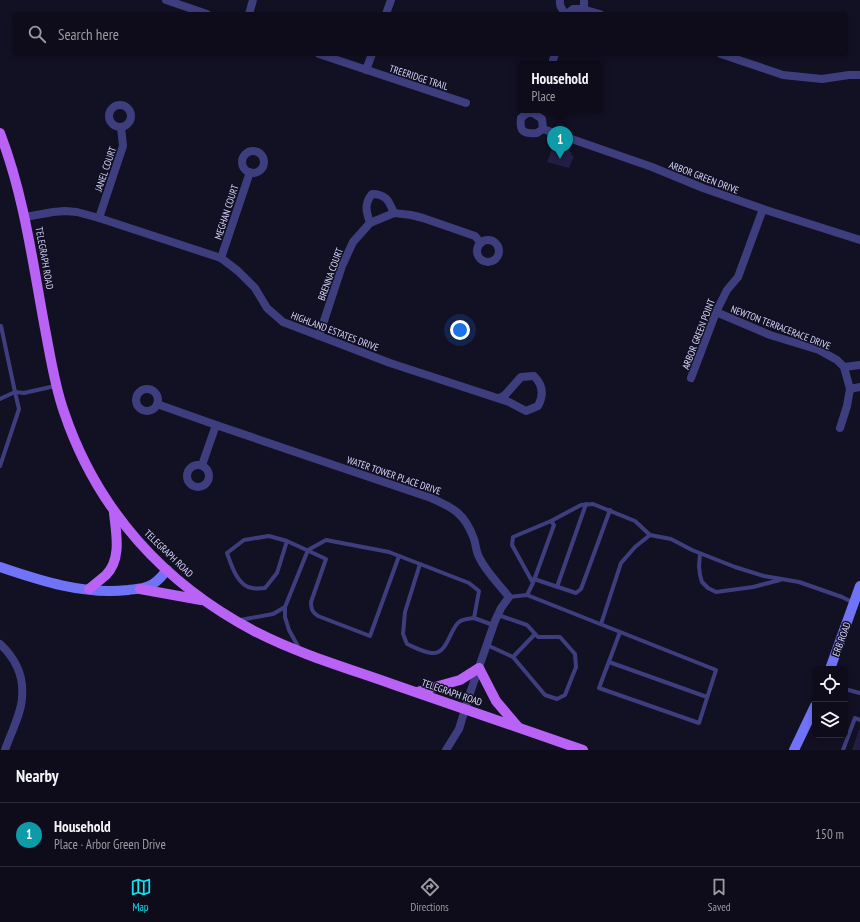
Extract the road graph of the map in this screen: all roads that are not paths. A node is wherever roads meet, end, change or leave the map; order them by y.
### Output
1 (166, 0) edge
2 (253, 0) edge
3 (390, 0) edge
4 (560, 0) edge
5 (584, 0) edge
6 (584, 9) junction
7 (201, 12) edge
8 (250, 12) edge
9 (387, 12) edge
10 (564, 12) edge
11 (569, 12) edge
12 (594, 12) edge
13 (326, 56) edge
14 (371, 56) edge
15 (727, 56) edge
16 (366, 70) junction
17 (860, 75) edge
18 (466, 103) dead end
19 (121, 127) dead end
20 (543, 129) dead end
21 (0, 133) edge
22 (250, 172) dead end
23 (762, 209) junction
24 (394, 213) junction
25 (25, 217) junction
26 (99, 218) junction
27 (370, 222) junction
28 (860, 240) edge
29 (481, 243) dead end
30 (221, 258) junction
31 (716, 312) junction
32 (0, 326) edge
33 (319, 336) junction
34 (860, 365) edge
35 (844, 367) junction
36 (691, 378) dead end
37 (56, 386) junction
38 (860, 387) edge
39 (850, 389) junction
40 (16, 392) junction
41 (499, 398) junction
42 (0, 399) edge
43 (157, 404) dead end
44 (216, 425) junction
45 (840, 428) dead end
46 (0, 466) edge
47 (202, 466) dead end
48 (586, 504) junction
49 (610, 510) junction
50 (114, 513) junction
51 (551, 521) junction
52 (650, 535) junction
53 (287, 541) junction
54 (308, 550) junction
55 (700, 554) junction
56 (399, 556) junction
57 (420, 564) junction
58 (0, 567) edge
59 (167, 570) junction
60 (782, 579) junction
61 (534, 581) junction
62 (860, 586) edge
63 (557, 587) junction
64 (89, 589) junction
65 (140, 589) junction
66 (527, 595) junction
67 (509, 597) junction
68 (204, 601) junction
69 (857, 604) edge
70 (284, 607) junction
71 (498, 615) junction
72 (474, 618) junction
73 (236, 620) junction
74 (601, 624) junction
75 (493, 625) junction
76 (620, 632) junction
77 (535, 634) junction
78 (0, 644) edge
79 (486, 644) junction
80 (300, 651) junction
81 (513, 656) junction
82 (609, 662) junction
83 (831, 666) edge
84 (479, 668) junction
85 (848, 690) edge
86 (417, 692) junction
87 (860, 693) edge
88 (707, 697) junction
89 (465, 709) junction
90 (812, 712) edge
91 (860, 720) edge
92 (518, 728) junction
93 (5, 750) edge
94 (446, 750) edge
95 (583, 750) edge
96 (794, 750) edge
97 (843, 750) edge

1 - 7 street
2 - 8 street
3 - 9 street
4 - 10 street
5 - 6 street
6 - 11 street
6 - 12 street
13 - 16 street, TREERIDGE TRAIL
14 - 16 street
15 - 17 street
16 - 18 street, TREERIDGE TRAIL
19 - 26 street, JANEL COURT
20 - 23 street, ARBOR GREEN DRIVE
21 - 25 main road, TELEGRAPH ROAD
22 - 30 street, MEGHAN COURT
23 - 28 street, ARBOR GREEN DRIVE
23 - 31 street, ARBOR GREEN POINT
24 - 27 street, BRENNA COURT
24 - 27 street
24 - 29 street, BRENNA COURT
25 - 26 street, HIGHLAND ESTATES DRIVE
25 - 37 main road, TELEGRAPH ROAD
26 - 30 street, HIGHLAND ESTATES DRIVE
27 - 33 street, BRENNA COURT
30 - 33 street, HIGHLAND ESTATES DRIVE
31 - 35 street, NEWTON TERRACERACE DRIVE
31 - 36 street, ARBOR GREEN POINT
32 - 40 lane
33 - 41 street, HIGHLAND ESTATES DRIVE
34 - 35 street
35 - 39 street
37 - 40 lane
37 - 50 main road, TELEGRAPH ROAD
38 - 39 street
39 - 45 street
40 - 42 lane
40 - 46 lane
41 - 41 street, HIGHLAND ESTATES DRIVE
43 - 44 street, WATER TOWER PLACE DRIVE
44 - 47 street
44 - 67 street, WATER TOWER PLACE DRIVE
48 - 49 lane
48 - 51 lane
48 - 63 lane
49 - 52 lane
49 - 63 lane
50 - 59 main road, TELEGRAPH ROAD
50 - 64 main road
51 - 61 lane
51 - 61 lane
52 - 55 lane
52 - 74 lane
53 - 53 lane
53 - 54 lane
54 - 56 lane
54 - 56 lane
54 - 70 lane
55 - 60 lane
55 - 60 lane
56 - 57 lane
57 - 72 lane
57 - 72 lane
58 - 64 street
59 - 65 street
59 - 68 main road, TELEGRAPH ROAD
60 - 69 lane
61 - 63 lane
61 - 66 lane
62 - 69 street, ERB ROAD
64 - 65 street
65 - 68 main road
66 - 67 lane
66 - 74 lane
67 - 71 street
68 - 73 main road, TELEGRAPH ROAD
69 - 83 street, ERB ROAD
70 - 73 lane
70 - 80 lane
71 - 75 street
71 - 77 lane
72 - 75 lane
73 - 80 main road, TELEGRAPH ROAD
74 - 76 lane
75 - 79 street
76 - 82 lane
76 - 88 lane
77 - 81 lane
77 - 81 lane
78 - 93 street
79 - 81 lane
79 - 84 street
80 - 86 main road, TELEGRAPH ROAD
82 - 88 lane
82 - 88 lane
84 - 86 main road
84 - 89 street
84 - 92 main road
85 - 87 lane
86 - 89 main road, TELEGRAPH ROAD
89 - 92 main road, TELEGRAPH ROAD
89 - 94 street
90 - 96 street
91 - 97 lane
92 - 95 main road, TELEGRAPH ROAD

